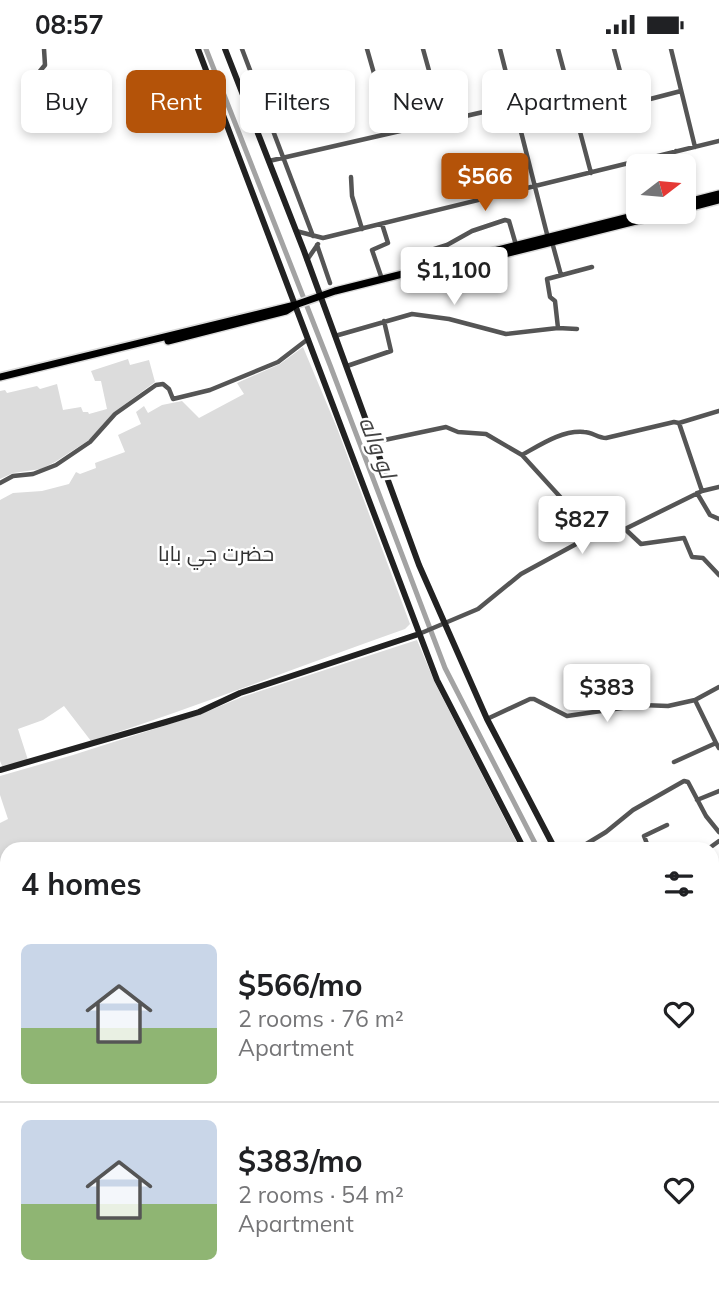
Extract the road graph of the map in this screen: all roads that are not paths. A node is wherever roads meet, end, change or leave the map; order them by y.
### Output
1 (44, 49) edge
2 (198, 49) edge
3 (225, 49) edge
4 (242, 49) edge
5 (367, 49) edge
6 (423, 49) edge
7 (500, 49) edge
8 (558, 49) edge
9 (614, 49) edge
10 (671, 49) edge
11 (40, 70) edge
12 (373, 70) edge
13 (429, 70) edge
14 (505, 70) edge
15 (564, 70) edge
16 (620, 70) edge
17 (681, 91) junction
18 (651, 99) edge
19 (391, 133) edge
20 (521, 133) edge
21 (581, 133) edge
22 (719, 141) edge
23 (695, 147) junction
24 (676, 151) junction
25 (677, 154) edge
26 (283, 158) junction
27 (268, 161) junction
28 (591, 173) junction
29 (351, 177) dead end
30 (536, 187) junction
31 (719, 194) edge
32 (719, 200) edge
33 (696, 202) edge
34 (696, 204) edge
35 (626, 219) edge
36 (626, 223) edge
37 (382, 224) junction
38 (362, 229) junction
39 (296, 231) junction
40 (313, 237) junction
41 (323, 238) junction
42 (550, 240) junction
43 (317, 245) junction
44 (517, 246) junction
45 (428, 251) dead end
46 (307, 260) junction
47 (592, 267) dead end
48 (561, 275) junction
49 (382, 279) junction
50 (330, 283) dead end
51 (320, 296) junction
52 (297, 304) junction
53 (384, 321) junction
54 (558, 328) junction
55 (577, 329) dead end
56 (335, 336) junction
57 (308, 339) junction
58 (346, 366) junction
59 (0, 379) edge
60 (719, 411) edge
61 (679, 423) junction
62 (375, 442) junction
63 (522, 455) junction
64 (0, 483) edge
65 (719, 487) edge
66 (700, 492) junction
67 (719, 519) edge
68 (625, 529) junction
69 (591, 530) junction
70 (719, 575) edge
71 (444, 625) junction
72 (421, 633) junction
73 (719, 687) edge
74 (695, 700) junction
75 (487, 719) junction
76 (717, 745) edge
77 (674, 762) dead end
78 (0, 770) edge
79 (719, 791) edge
80 (697, 800) junction
81 (667, 825) dead end
82 (719, 832) edge
83 (520, 842) edge
84 (551, 842) edge
85 (590, 842) edge
86 (646, 842) edge

1 - 11 street
2 - 52 street
3 - 27 street
4 - 26 street
5 - 12 street
6 - 13 street
7 - 14 street
8 - 15 street
9 - 16 street
10 - 17 street
17 - 18 street
17 - 23 street
19 - 26 street
20 - 30 street
21 - 28 street
22 - 23 street
23 - 24 street
24 - 25 street
24 - 28 street
26 - 27 street
26 - 40 street
27 - 39 street
28 - 30 street
29 - 38 street
30 - 37 street
30 - 42 street
31 - 33 main road
32 - 34 main road
35 - 42 main road
36 - 42 main road
37 - 38 street
37 - 49 street
38 - 41 street
39 - 40 street
39 - 46 street
40 - 41 street
41 - 43 street
42 - 44 main road
42 - 48 street
42 - 51 main road
43 - 46 street
43 - 50 street
44 - 45 street
44 - 49 main road
46 - 51 street
47 - 48 street
48 - 54 street
49 - 51 main road
51 - 52 main road
51 - 56 street
52 - 57 street
52 - 59 main road
53 - 54 street
53 - 56 street
53 - 58 street
54 - 55 street
56 - 58 street
57 - 64 street
57 - 72 street
58 - 62 street
60 - 61 street
61 - 63 street
61 - 66 street
62 - 63 street
62 - 71 street
63 - 69 street
65 - 66 street
66 - 67 street
66 - 68 street
68 - 69 street
68 - 70 street
69 - 71 street
71 - 72 street
71 - 75 street
72 - 78 street
72 - 83 street
73 - 74 street
74 - 75 street
74 - 76 street
75 - 84 street
76 - 77 street
79 - 80 street
80 - 82 street
80 - 85 street
81 - 86 street

